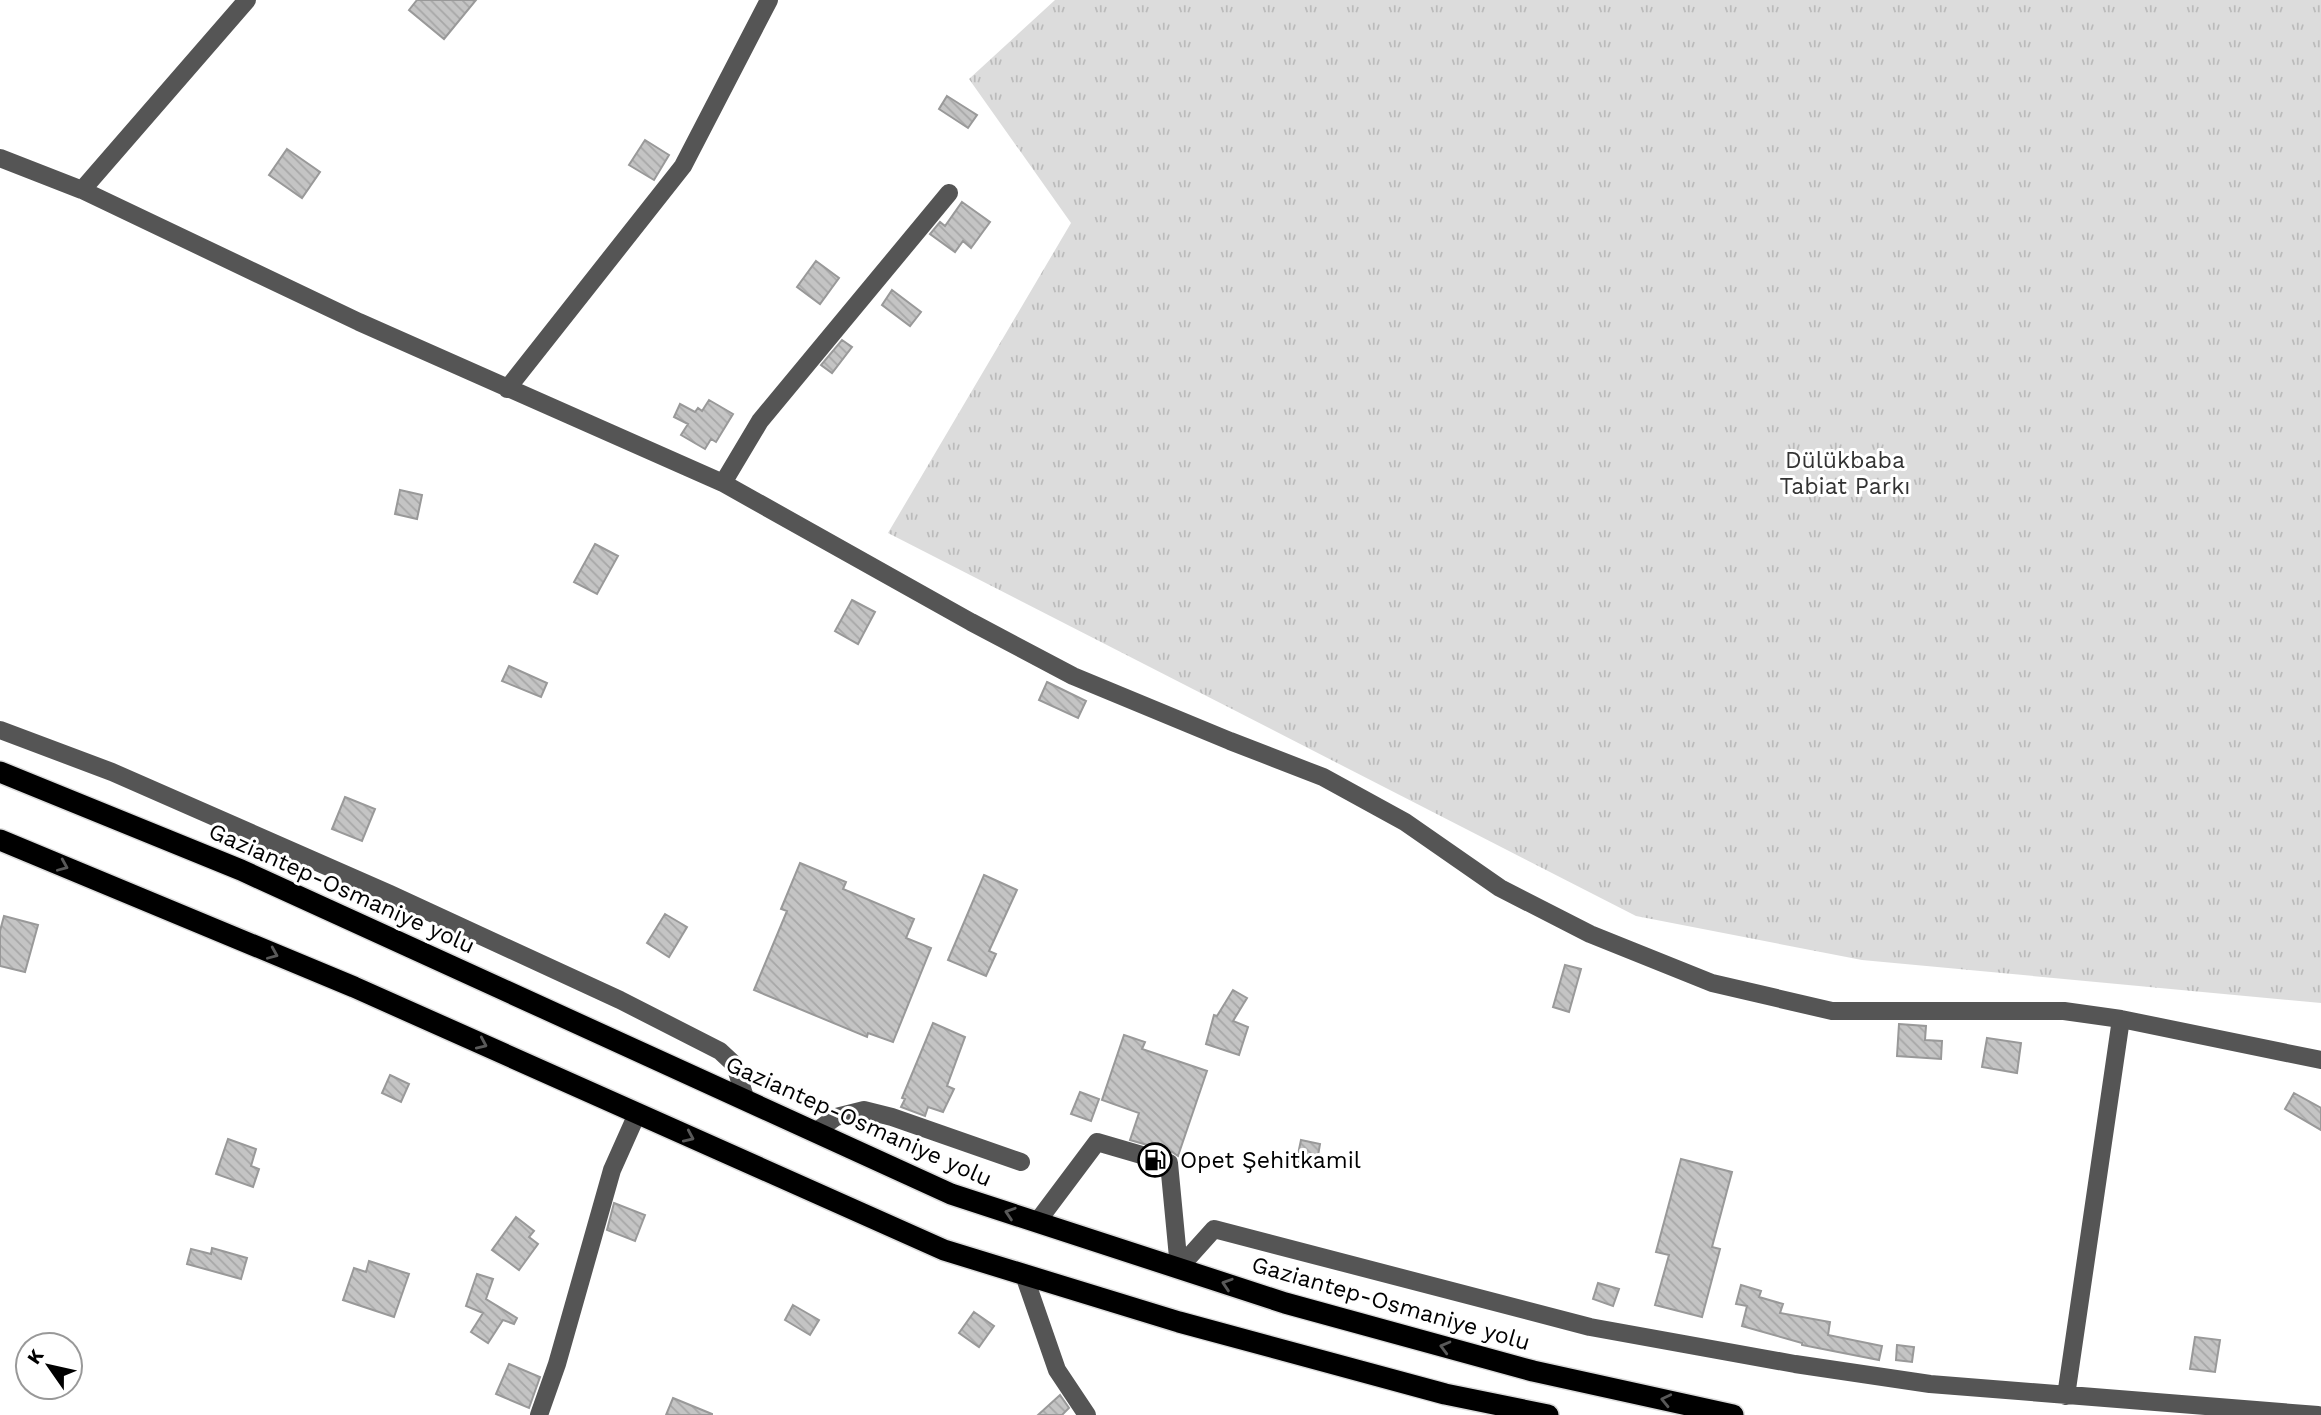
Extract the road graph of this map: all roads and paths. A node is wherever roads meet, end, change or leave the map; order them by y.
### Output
1 (247, 0) edge
2 (769, 0) edge
3 (0, 158) edge
4 (82, 190) junction
5 (949, 193) dead end
6 (507, 389) junction
7 (723, 483) junction
8 (0, 730) edge
9 (0, 772) edge
10 (0, 840) edge
11 (2121, 1019) junction
12 (2321, 1060) edge
13 (746, 1101) junction
14 (637, 1114) junction
15 (815, 1132) junction
16 (1021, 1162) dead end
17 (1037, 1222) junction
18 (1179, 1268) junction
19 (1024, 1275) junction
20 (2066, 1396) junction
21 (539, 1415) edge
22 (1087, 1415) edge
23 (1548, 1415) edge
24 (1733, 1415) edge
25 (2318, 1415) edge

1 - 4 street
2 - 6 street
3 - 4 street
4 - 6 street
5 - 7 street
6 - 7 street
7 - 11 street
8 - 13 street
9 - 13 highway, Gaziantep-Osmaniye yolu
10 -> 14 highway
11 - 12 street
11 - 20 street
13 - 15 highway, Gaziantep-Osmaniye yolu
14 -> 19 highway
14 - 21 street
15 - 16 street
17 -> 15 highway, Gaziantep-Osmaniye yolu
17 - 18 highway, Gaziantep-Osmaniye yolu
17 - 18 street
18 - 20 street
24 -> 18 highway, Gaziantep-Osmaniye yolu
19 - 22 street
19 - 23 highway
20 - 25 street

